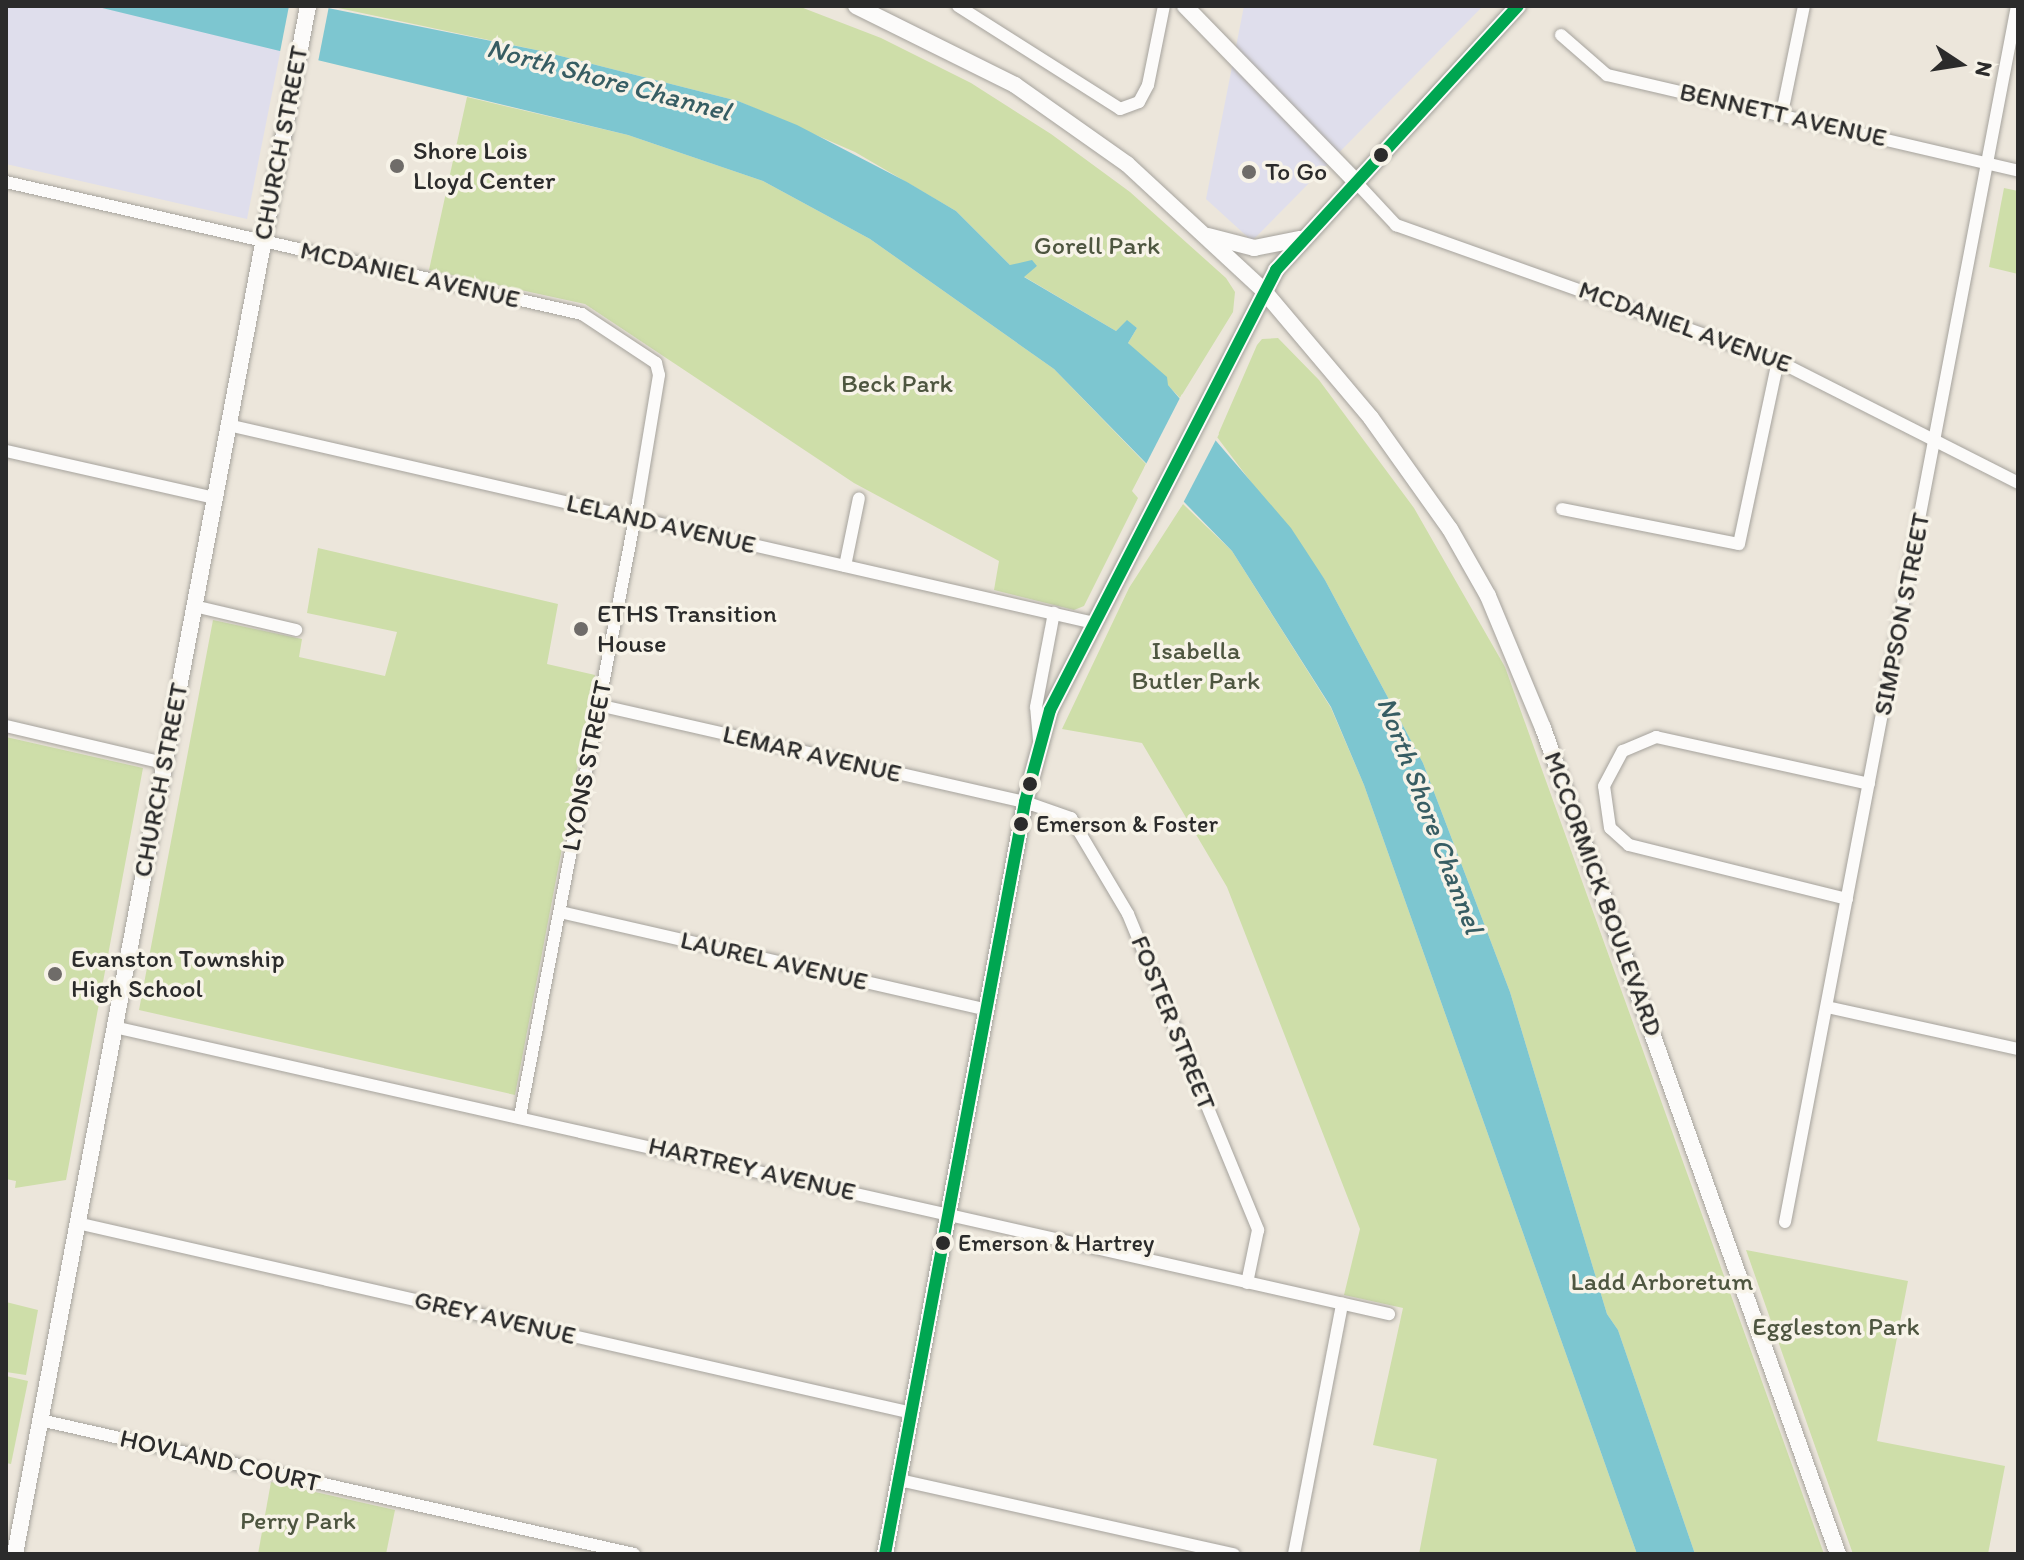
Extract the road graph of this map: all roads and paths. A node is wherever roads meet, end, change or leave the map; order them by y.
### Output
1 (308, 6) edge
2 (856, 6) edge
3 (958, 6) edge
4 (1164, 6) edge
5 (1185, 6) edge
6 (1518, 6) edge
7 (1804, 6) edge
8 (2017, 6) edge
9 (1561, 35) dead end
10 (1782, 113) junction
11 (1986, 164) junction
12 (2018, 171) edge
13 (1354, 180) junction
14 (6, 182) edge
15 (1201, 234) junction
16 (1300, 239) junction
17 (262, 241) junction
18 (1263, 290) junction
19 (1778, 361) junction
20 (658, 368) joint
21 (228, 425) junction
22 (1933, 441) junction
23 (6, 451) edge
24 (2018, 483) edge
25 (214, 498) junction
26 (859, 498) dead end
27 (1562, 509) dead end
28 (635, 518) junction
29 (845, 566) junction
30 (194, 606) junction
31 (1054, 613) junction
32 (1094, 623) junction
33 (296, 630) dead end
34 (598, 705) junction
35 (6, 726) edge
36 (1039, 740) junction
37 (164, 763) junction
38 (1869, 784) junction
39 (1025, 802) junction
40 (1847, 899) junction
41 (560, 912) junction
42 (1827, 1007) junction
43 (987, 1010) junction
44 (114, 1027) junction
45 (2018, 1049) edge
46 (520, 1116) junction
47 (949, 1214) junction
48 (1785, 1222) dead end
49 (77, 1223) junction
50 (1247, 1283) junction
51 (1342, 1304) junction
52 (1389, 1314) dead end
53 (912, 1413) junction
54 (40, 1420) junction
55 (899, 1480) junction
56 (15, 1554) edge
57 (634, 1554) edge
58 (885, 1554) edge
59 (1234, 1554) edge
60 (1294, 1554) edge
61 (1838, 1554) edge

1 - 17 main road, CHURCH STREET
2 - 15 main road, MCCORMICK BOULEVARD
3 - 4 street
5 - 13 main road
6 - 13 main road
7 - 10 street
8 - 11 street, SIMPSON STREET
9 - 10 street, BENNETT AVENUE
10 - 11 street, BENNETT AVENUE
11 - 12 street, BENNETT AVENUE
11 - 22 street, SIMPSON STREET
13 - 16 main road
13 - 19 street, MCDANIEL AVENUE
14 - 17 street, MCDANIEL AVENUE
15 - 16 main road
15 - 18 main road, MCCORMICK BOULEVARD
16 - 18 main road
17 - 20 street, MCDANIEL AVENUE
17 - 21 main road, CHURCH STREET
18 - 32 main road
18 - 61 main road, MCCORMICK BOULEVARD
19 - 22 street, MCDANIEL AVENUE
19 - 27 street
20 - 28 street, LYONS STREET
21 - 25 main road, CHURCH STREET
21 - 28 street, LELAND AVENUE
22 - 24 street, MCDANIEL AVENUE
22 - 38 street, SIMPSON STREET
23 - 25 street
25 - 30 main road, CHURCH STREET
26 - 29 street
28 - 29 street, LELAND AVENUE
28 - 34 street, LYONS STREET
29 - 31 street, LELAND AVENUE
30 - 33 street
30 - 37 main road, CHURCH STREET
31 - 32 street, LELAND AVENUE
31 - 36 street
32 - 36 main road
34 - 39 street, LEMAR AVENUE
34 - 41 street, LYONS STREET
35 - 37 street
36 - 39 main road
37 - 44 main road, CHURCH STREET
38 - 40 street, SIMPSON STREET
38 - 40 street
39 - 43 main road
39 - 50 street, FOSTER STREET
40 - 42 street, SIMPSON STREET
41 - 43 street, LAUREL AVENUE
41 - 46 street, LYONS STREET
42 - 45 street
42 - 48 street, SIMPSON STREET
43 - 47 main road
44 - 46 street, HARTREY AVENUE
44 - 49 main road, CHURCH STREET
46 - 47 street, HARTREY AVENUE
47 - 50 street, HARTREY AVENUE
47 - 53 main road
49 - 53 street, GREY AVENUE
49 - 54 main road, CHURCH STREET
50 - 51 street, HARTREY AVENUE
51 - 52 street, HARTREY AVENUE
51 - 60 street
53 - 55 main road
54 - 56 main road, CHURCH STREET
54 - 57 street, HOVLAND COURT
55 - 58 main road
55 - 59 street

